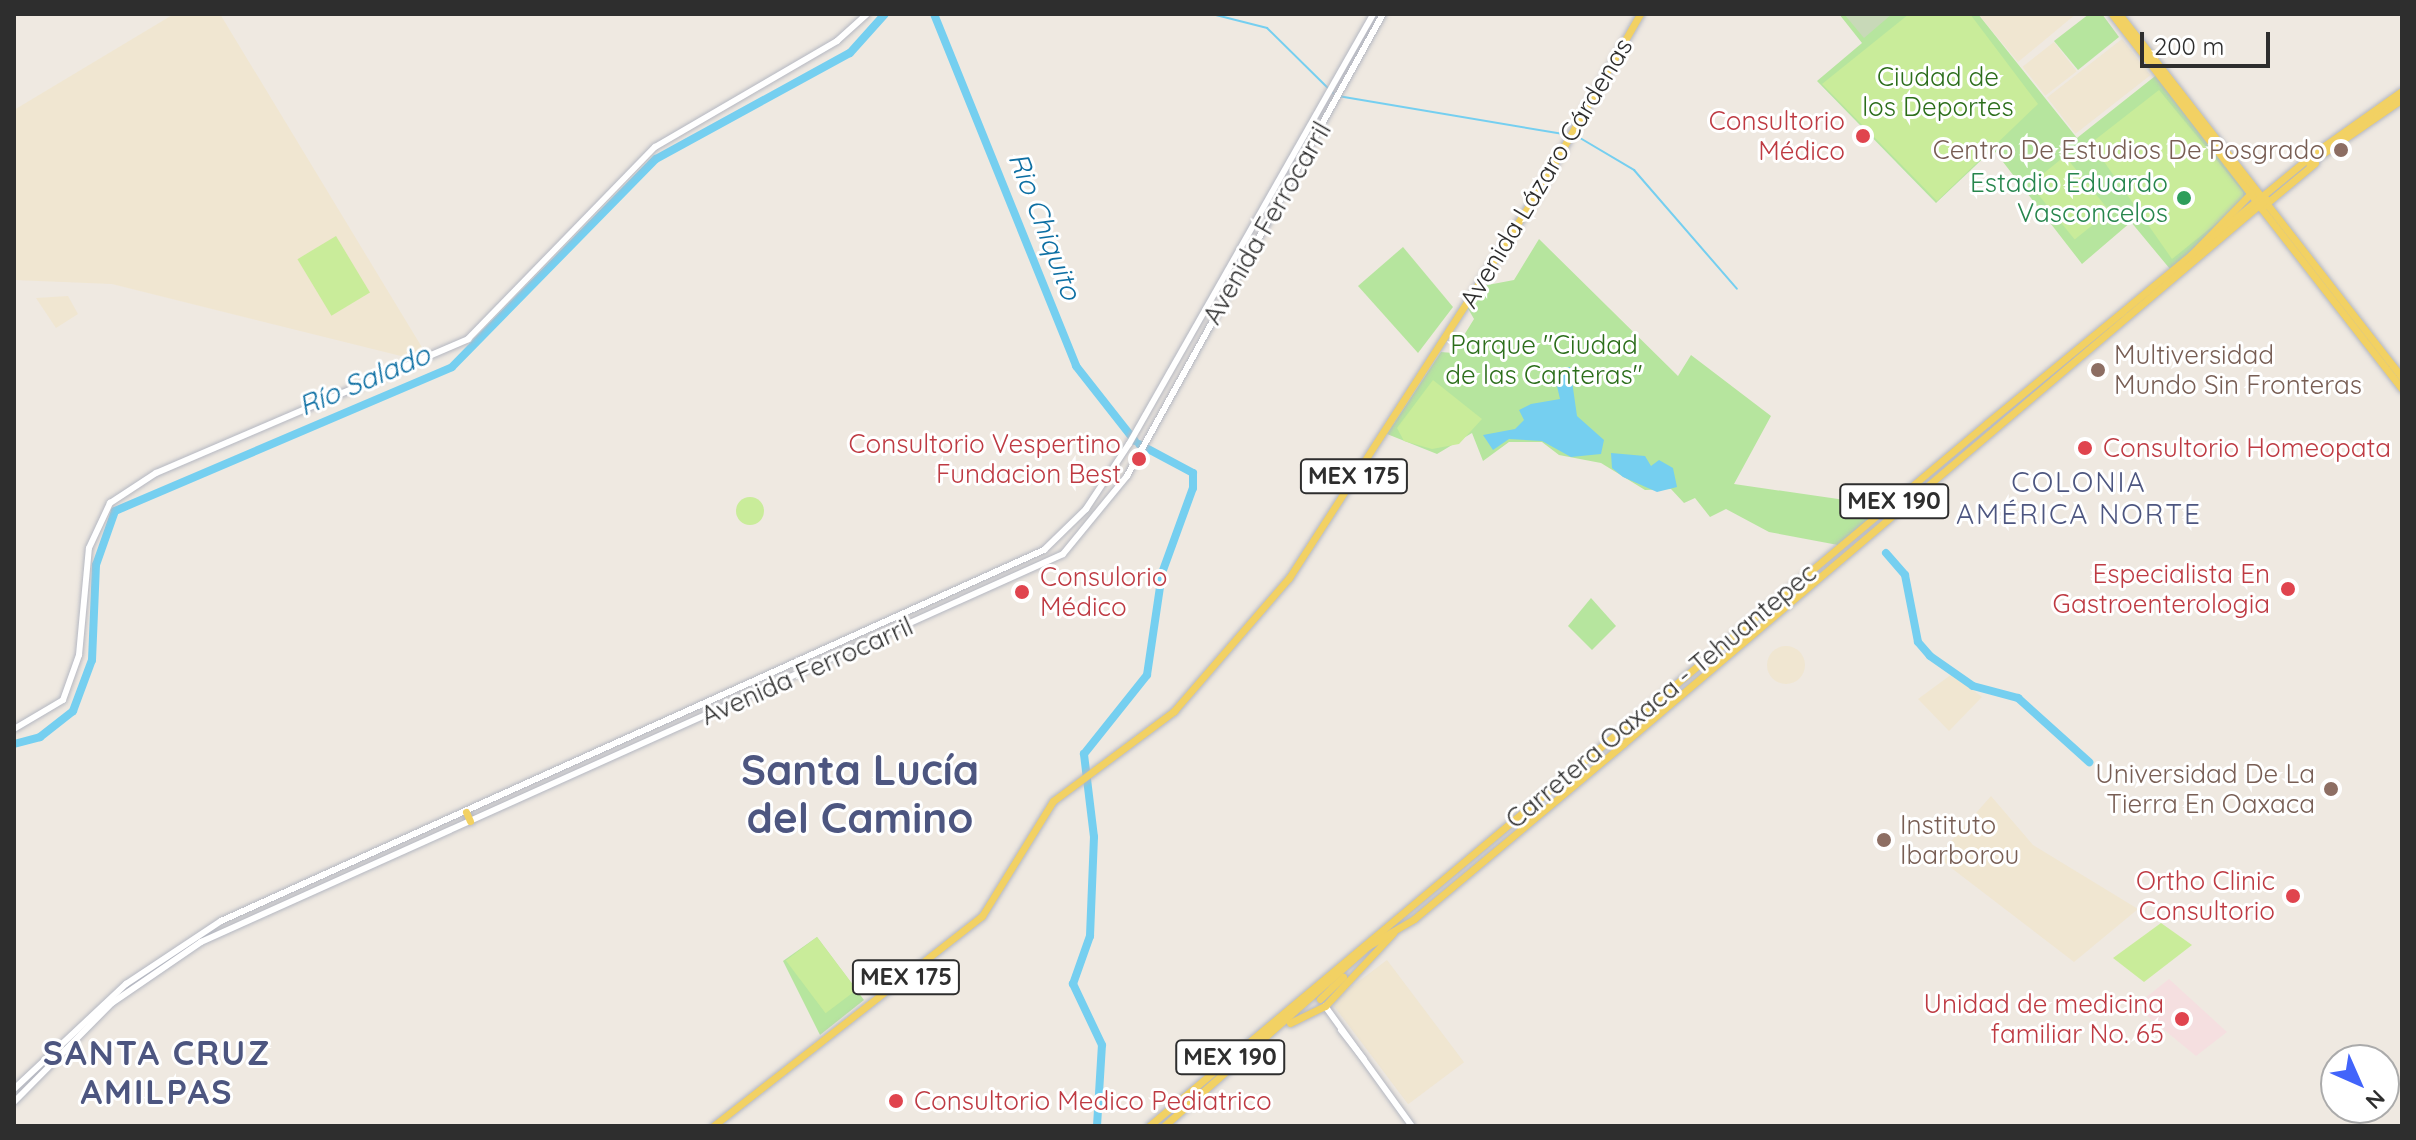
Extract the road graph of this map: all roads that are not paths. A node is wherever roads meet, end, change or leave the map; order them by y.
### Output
1 (867, 14) edge
2 (1373, 14) edge
3 (1383, 14) edge
4 (1640, 14) edge
5 (2112, 14) edge
6 (2119, 14) edge
7 (2402, 91) edge
8 (2402, 99) edge
9 (2333, 138) junction
10 (2324, 152) junction
11 (2252, 191) junction
12 (2261, 204) junction
13 (2186, 261) junction
14 (2174, 281) junction
15 (2402, 378) edge
16 (1160, 389) junction
17 (2402, 389) edge
18 (1171, 394) junction
19 (14, 729) edge
20 (466, 812) junction
21 (470, 821) junction
22 (1406, 909) junction
23 (1393, 933) junction
24 (1384, 937) junction
25 (1319, 998) junction
26 (1281, 1027) junction
27 (14, 1089) edge
28 (14, 1102) edge
29 (713, 1126) edge
30 (1149, 1126) edge
31 (1164, 1126) edge
32 (1412, 1126) edge

1 - 19 main road
2 - 16 main road, Avenida Ferrocarril
3 - 18 main road, Avenida Ferrocarril
4 - 29 main road, Avenida Lázaro Cárdenas / MEX 175
5 - 11 main road
6 - 11 main road
7 - 9 main road, MEX 190
8 - 10 main road
9 - 10 main road
9 - 12 main road, MEX 190
10 - 12 main road
11 - 12 main road
11 - 13 main road
12 - 13 main road, MEX 190
12 - 14 main road, MEX 190
12 - 15 main road
12 - 17 main road
13 - 14 main road
13 - 22 main road, Carretera Oaxaca - Tehuantepec / MEX 190
14 - 23 main road, Carretera Oaxaca - Tehuantepec / MEX 190
16 - 18 main road
16 - 20 main road, Avenida Ferrocarril
18 - 21 main road, Avenida Ferrocarril
20 - 21 main road
20 - 27 main road, Avenida Ferrocarril
21 - 28 main road, Avenida Ferrocarril
22 - 24 main road
22 - 25 main road, Carretera Oaxaca - Tehuantepec / MEX 190
23 - 24 main road, Carretera Oaxaca - Tehuantepec / MEX 190
23 - 25 main road
24 - 25 main road, Carretera Oaxaca - Tehuantepec / MEX 190
25 - 26 main road, Carretera Oaxaca - Tehuantepec / MEX 190
25 - 26 main road
25 - 30 main road, Carretera Oaxaca - Tehuantepec / MEX 190
25 - 32 main road
26 - 31 main road, Carretera Oaxaca - Tehuantepec / MEX 190

